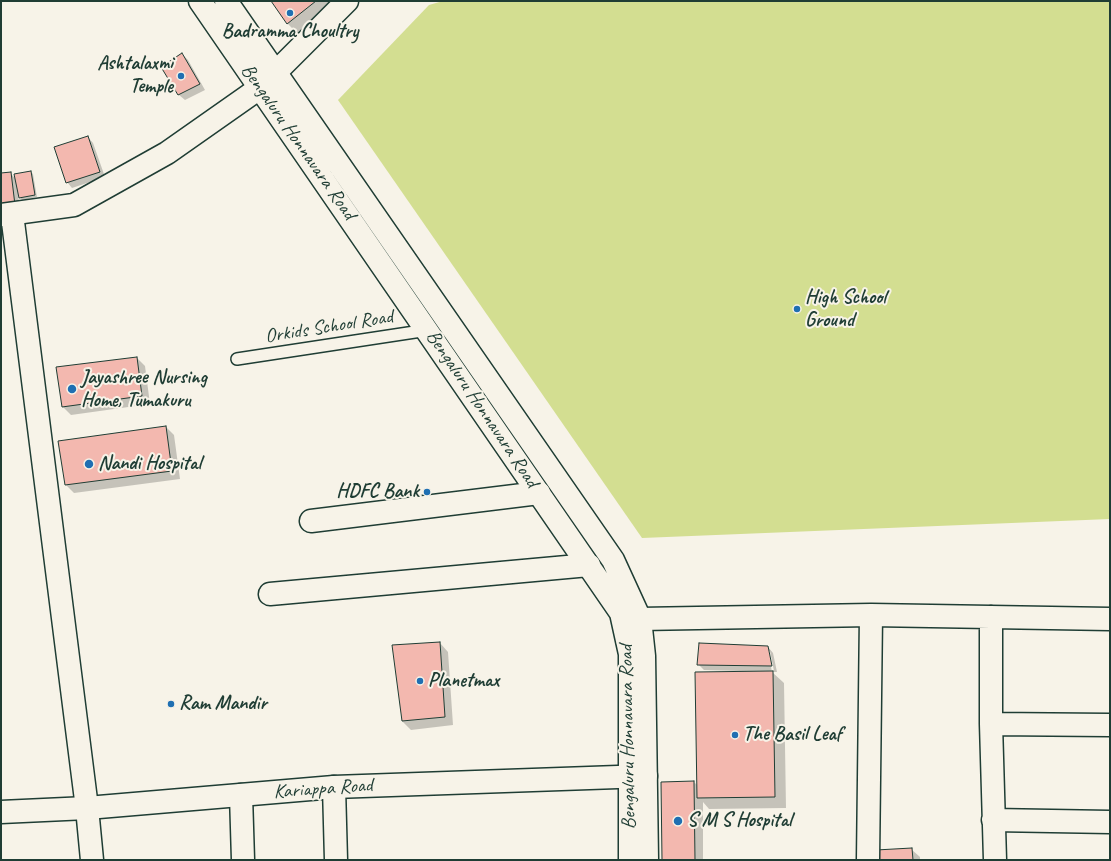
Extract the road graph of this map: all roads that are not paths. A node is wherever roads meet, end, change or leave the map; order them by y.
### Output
1 (200, 1) edge
2 (226, 1) edge
3 (347, 1) edge
4 (268, 80) junction
5 (7, 215) edge
6 (428, 330) junction
7 (237, 359) dead end
8 (539, 493) junction
9 (311, 521) dead end
10 (589, 565) junction
11 (270, 594) dead end
12 (871, 615) junction
13 (991, 617) junction
14 (640, 619) junction
15 (1110, 619) edge
16 (991, 724) junction
17 (1110, 725) edge
18 (638, 777) junction
19 (334, 787) junction
20 (241, 795) junction
21 (87, 808) junction
22 (1, 812) edge
23 (994, 820) junction
24 (1110, 822) edge
25 (92, 860) edge
26 (243, 860) edge
27 (336, 860) edge
28 (630, 860) edge
29 (647, 860) edge
30 (868, 860) edge
31 (995, 860) edge

1 - 4 street, Bengaluru Honnavara Road
2 - 4 street, Bengaluru Honnavara Road
3 - 4 street
4 - 5 street
4 - 6 street, Bengaluru Honnavara Road
4 - 14 street, Bengaluru Honnavara Road
5 - 21 street
6 - 7 lane, Orkids School Road
6 - 8 street, Bengaluru Honnavara Road
8 - 9 street
8 - 10 street, Bengaluru Honnavara Road
10 - 11 street
10 - 18 street, Bengaluru Honnavara Road
12 - 13 street
12 - 14 street
12 - 30 street
13 - 15 street
13 - 16 street
14 - 18 street, Bengaluru Honnavara Road
16 - 17 street
16 - 23 street
18 - 19 street, Kariappa Road
18 - 28 street, Bengaluru Honnavara Road
18 - 29 street, Bengaluru Honnavara Road
19 - 20 street, Kariappa Road
19 - 27 street
20 - 21 street, Kariappa Road
20 - 26 street
21 - 22 street, Kariappa Road
21 - 25 street
23 - 24 street
23 - 31 street

